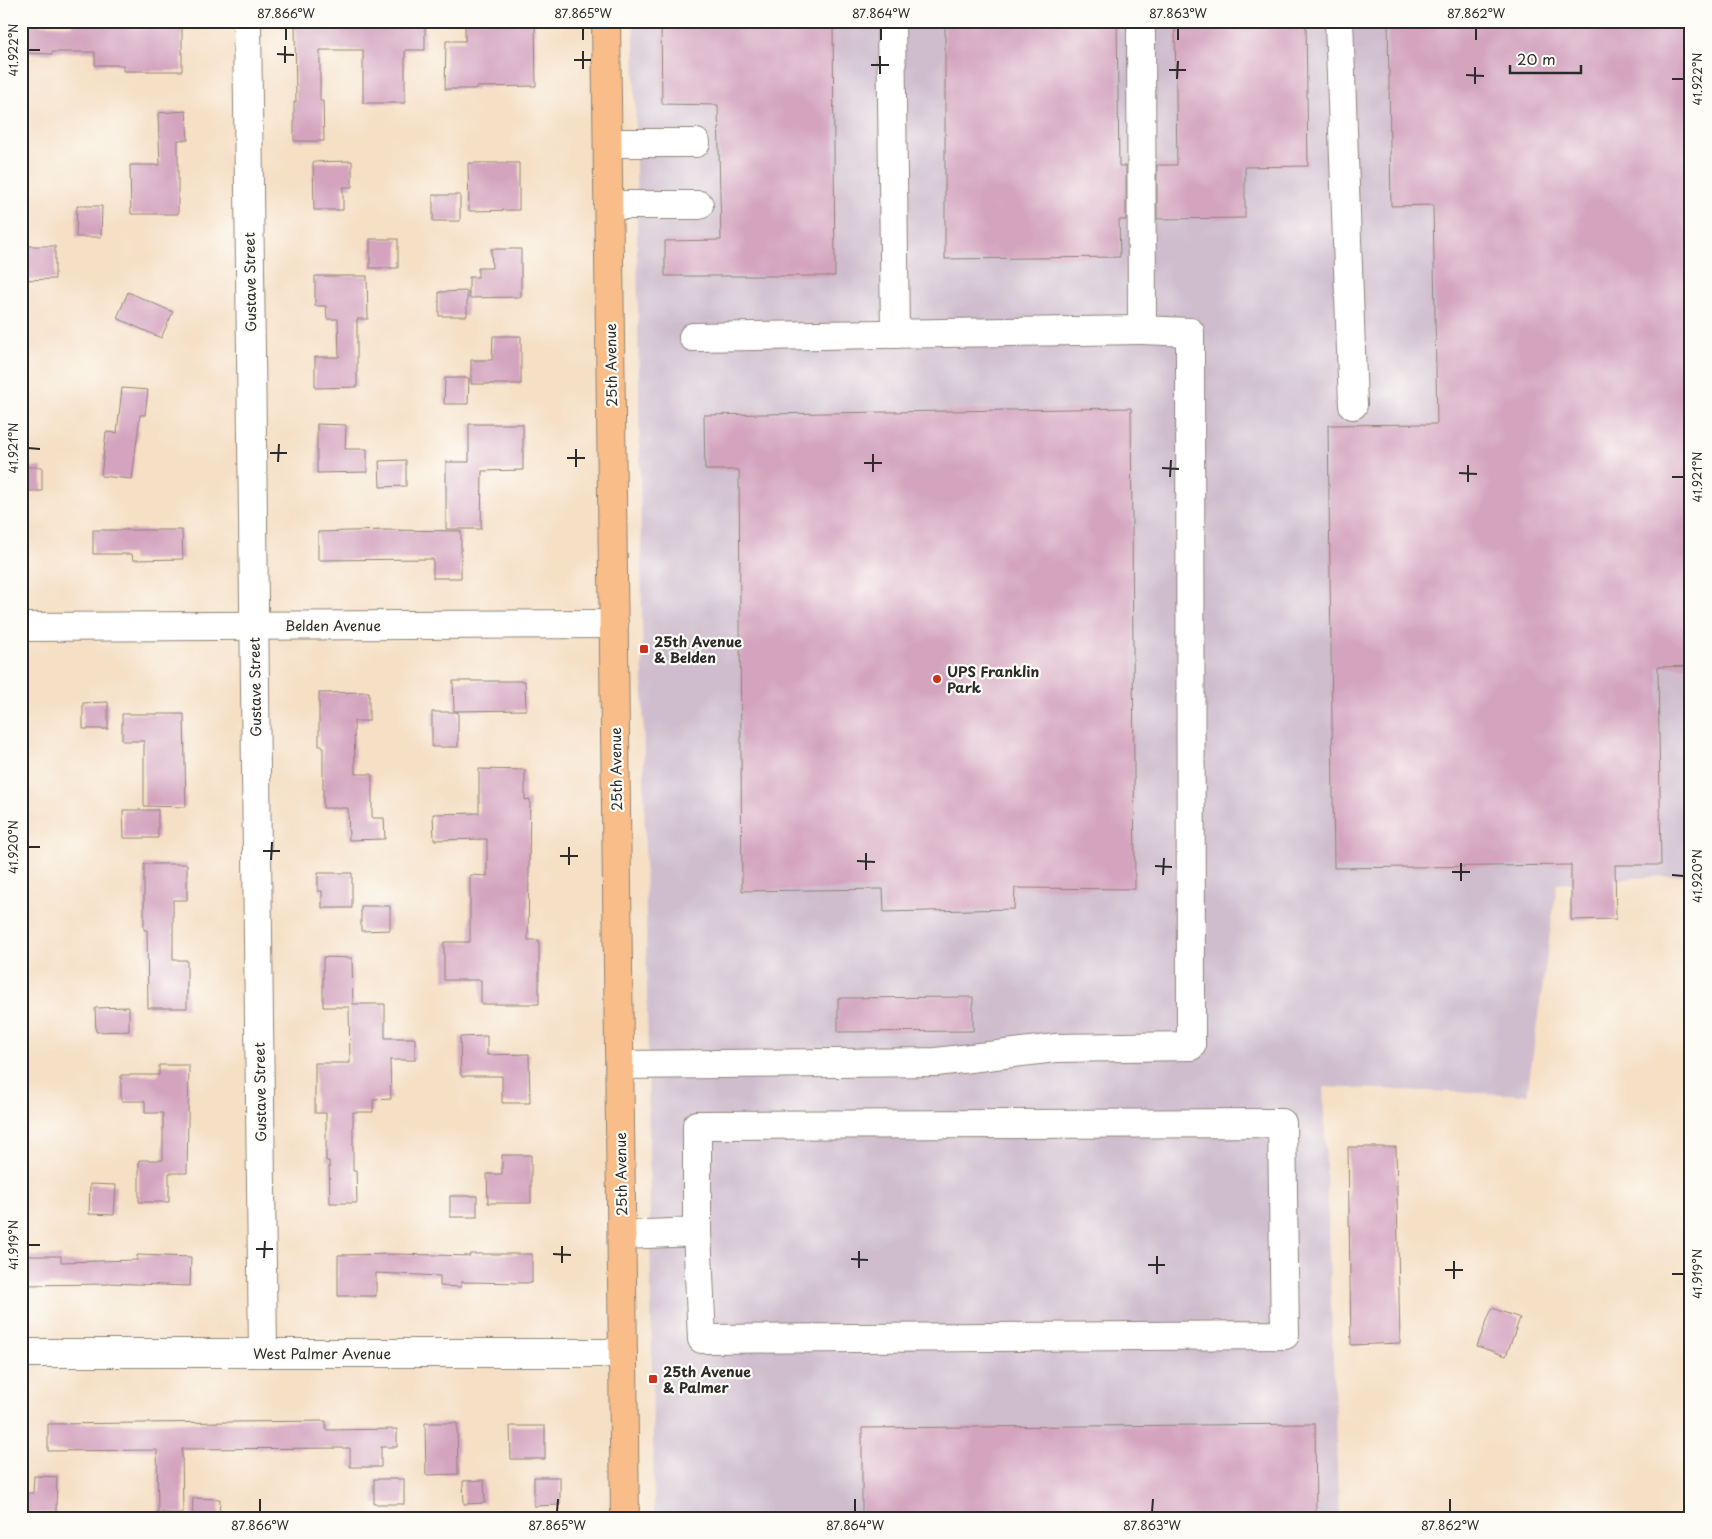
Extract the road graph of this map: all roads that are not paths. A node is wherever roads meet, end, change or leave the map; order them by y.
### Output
1 (248, 21) edge
2 (606, 21) edge
3 (891, 21) edge
4 (1141, 21) edge
5 (1339, 21) edge
6 (696, 143) dead end
7 (608, 144) junction
8 (608, 205) junction
9 (700, 205) dead end
10 (1142, 330) junction
11 (895, 334) junction
12 (693, 337) dead end
13 (1353, 405) dead end
14 (614, 624) junction
15 (254, 625) junction
16 (21, 627) edge
17 (620, 1065) junction
18 (697, 1232) junction
19 (622, 1235) junction
20 (263, 1353) junction
21 (623, 1353) junction
22 (21, 1354) edge
23 (625, 1518) edge

1 - 15 street, Gustave Street
2 - 7 main road, 25th Avenue
3 - 11 street
4 - 10 street
5 - 13 street
6 - 7 street
7 - 8 main road, 25th Avenue
8 - 9 street
8 - 14 main road, 25th Avenue
10 - 11 street
10 - 17 street
11 - 12 street
14 - 15 street, Belden Avenue
14 - 17 main road, 25th Avenue
15 - 16 street, Belden Avenue
15 - 20 street, Gustave Street
17 - 19 main road, 25th Avenue
18 - 18 street
18 - 19 street
19 - 21 main road, 25th Avenue
20 - 21 street, West Palmer Avenue
20 - 22 street, West Palmer Avenue
21 - 23 main road, 25th Avenue

